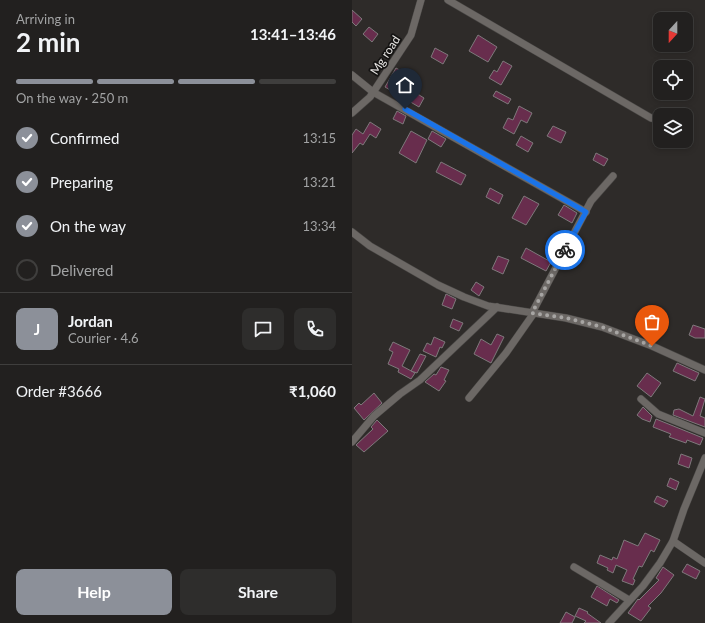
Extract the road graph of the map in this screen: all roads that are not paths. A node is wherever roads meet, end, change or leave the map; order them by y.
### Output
1 (421, 0) edge
2 (448, 0) edge
3 (352, 75) edge
4 (373, 92) junction
5 (352, 113) edge
6 (651, 118) dead end
7 (613, 176) dead end
8 (586, 212) junction
9 (352, 232) edge
10 (497, 307) junction
11 (533, 313) junction
12 (705, 370) edge
13 (469, 398) dead end
14 (641, 399) dead end
15 (705, 433) edge
16 (352, 442) edge
17 (705, 458) edge
18 (673, 541) junction
19 (705, 563) edge
20 (574, 566) dead end
21 (629, 600) junction
22 (609, 623) edge

1 - 4 street, Mg road
2 - 6 street
3 - 4 street
4 - 5 street, Mg road
4 - 8 street
7 - 8 street
8 - 11 street
9 - 10 street
10 - 11 street
10 - 16 street
11 - 12 street
11 - 13 street
14 - 15 street
17 - 18 street
18 - 19 street
18 - 21 street
20 - 21 street
21 - 22 street

